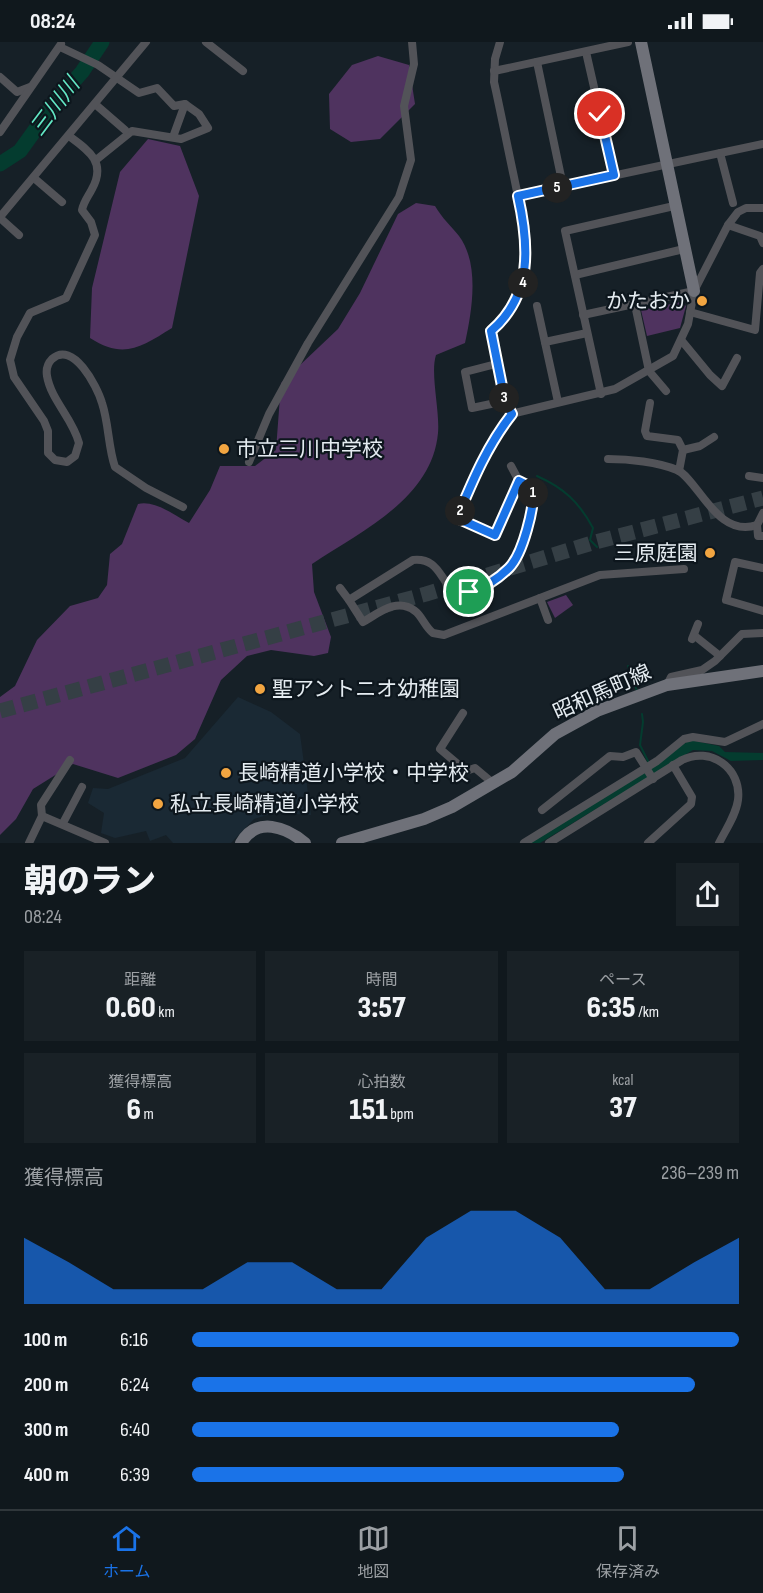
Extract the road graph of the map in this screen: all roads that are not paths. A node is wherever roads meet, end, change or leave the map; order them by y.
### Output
1 (146, 42) edge
2 (206, 42) edge
3 (412, 42) edge
4 (500, 42) edge
5 (628, 42) edge
6 (641, 42) edge
7 (61, 44) edge
8 (586, 52) junction
9 (537, 62) junction
10 (243, 71) dead end
11 (494, 71) junction
12 (117, 76) junction
13 (0, 77) edge
14 (30, 87) junction
15 (95, 104) junction
16 (185, 104) junction
17 (125, 130) dead end
18 (0, 132) edge
19 (69, 136) junction
20 (173, 137) junction
21 (763, 144) edge
22 (720, 153) junction
23 (96, 160) junction
24 (666, 165) junction
25 (614, 175) junction
26 (34, 178) junction
27 (563, 186) junction
28 (518, 196) junction
29 (62, 202) dead end
30 (733, 203) dead end
31 (674, 206) junction
32 (763, 208) edge
33 (0, 217) edge
34 (728, 225) junction
35 (19, 235) dead end
36 (763, 243) edge
37 (684, 249) junction
38 (763, 269) edge
39 (574, 274) junction
40 (694, 291) junction
41 (635, 305) junction
42 (537, 306) dead end
43 (690, 312) junction
44 (584, 315) junction
45 (587, 333) junction
46 (682, 340) junction
47 (545, 342) junction
48 (737, 358) dead end
49 (496, 364) junction
50 (649, 371) junction
51 (666, 391) dead end
52 (601, 394) junction
53 (505, 401) junction
54 (558, 402) junction
55 (650, 403) dead end
56 (512, 414) junction
57 (676, 429) dead end
58 (714, 437) dead end
59 (678, 440) junction
60 (683, 450) junction
61 (608, 459) dead end
62 (249, 462) dead end
63 (512, 466) dead end
64 (679, 471) junction
65 (749, 476) dead end
66 (763, 478) edge
67 (519, 481) junction
68 (183, 507) dead end
69 (763, 513) edge
70 (757, 525) junction
71 (763, 536) edge
72 (763, 568) edge
73 (684, 569) dead end
74 (340, 588) dead end
75 (540, 598) junction
76 (349, 600) junction
77 (763, 611) edge
78 (548, 620) dead end
79 (698, 624) dead end
80 (763, 633) edge
81 (720, 656) junction
82 (763, 671) edge
83 (667, 685) junction
84 (463, 713) dead end
85 (763, 724) edge
86 (70, 760) dead end
87 (674, 765) junction
88 (646, 768) junction
89 (653, 779) junction
90 (494, 784) junction
91 (82, 788) dead end
92 (542, 810) dead end
93 (42, 816) junction
94 (63, 823) junction
95 (551, 826) junction
96 (558, 838) junction
97 (29, 843) edge
98 (105, 843) edge
99 (241, 843) edge
100 (305, 843) edge
101 (342, 843) edge
102 (524, 843) edge
103 (549, 843) edge
104 (648, 843) edge
105 (719, 843) edge

1 - 12 street
2 - 10 street
3 - 62 street
4 - 11 street
5 - 8 street
6 - 24 main road
7 - 12 street
7 - 14 street
8 - 9 street
8 - 25 street
9 - 11 street
9 - 27 street
11 - 28 street
12 - 15 street
12 - 16 street
13 - 14 street
14 - 18 street
15 - 17 street
15 - 19 street
16 - 20 street
16 - 20 street
19 - 23 street
19 - 26 street
20 - 23 street
21 - 22 street
22 - 24 street
22 - 30 street
23 - 68 street
24 - 25 street
24 - 31 main road
25 - 27 street
26 - 29 street
26 - 33 street
27 - 28 street
28 - 49 street
31 - 37 main road
31 - 39 street
32 - 34 street
33 - 35 street
34 - 36 street
34 - 40 street
37 - 39 street
37 - 40 main road
38 - 43 street
39 - 44 street
40 - 41 street
40 - 43 street
41 - 44 street
41 - 50 street
42 - 47 street
43 - 46 street
44 - 45 street
45 - 47 street
45 - 52 street
46 - 48 street
46 - 50 street
47 - 54 street
49 - 53 street
49 - 53 street
50 - 51 street
50 - 52 street
52 - 54 street
53 - 56 street
54 - 56 street
55 - 59 street
56 - 67 street
57 - 59 street
58 - 60 street
59 - 60 street
60 - 64 street
61 - 64 street
63 - 67 street
64 - 70 street
65 - 66 street
67 - 76 street
69 - 70 street
70 - 71 street
72 - 77 street
73 - 75 street
74 - 76 street
75 - 76 street
75 - 78 street
79 - 81 street
80 - 81 street
81 - 83 street
82 - 83 main road, 昭和馬町線
83 - 90 main road, 昭和馬町線
84 - 90 street
85 - 88 street
86 - 93 street
87 - 89 street
87 - 104 street
87 - 105 street
88 - 89 street
88 - 92 street
88 - 95 street
89 - 96 street
90 - 101 main road, 昭和馬町線
91 - 94 street
93 - 94 street
93 - 97 street
94 - 98 street
95 - 96 street
95 - 102 street
96 - 103 street
99 - 100 main road

